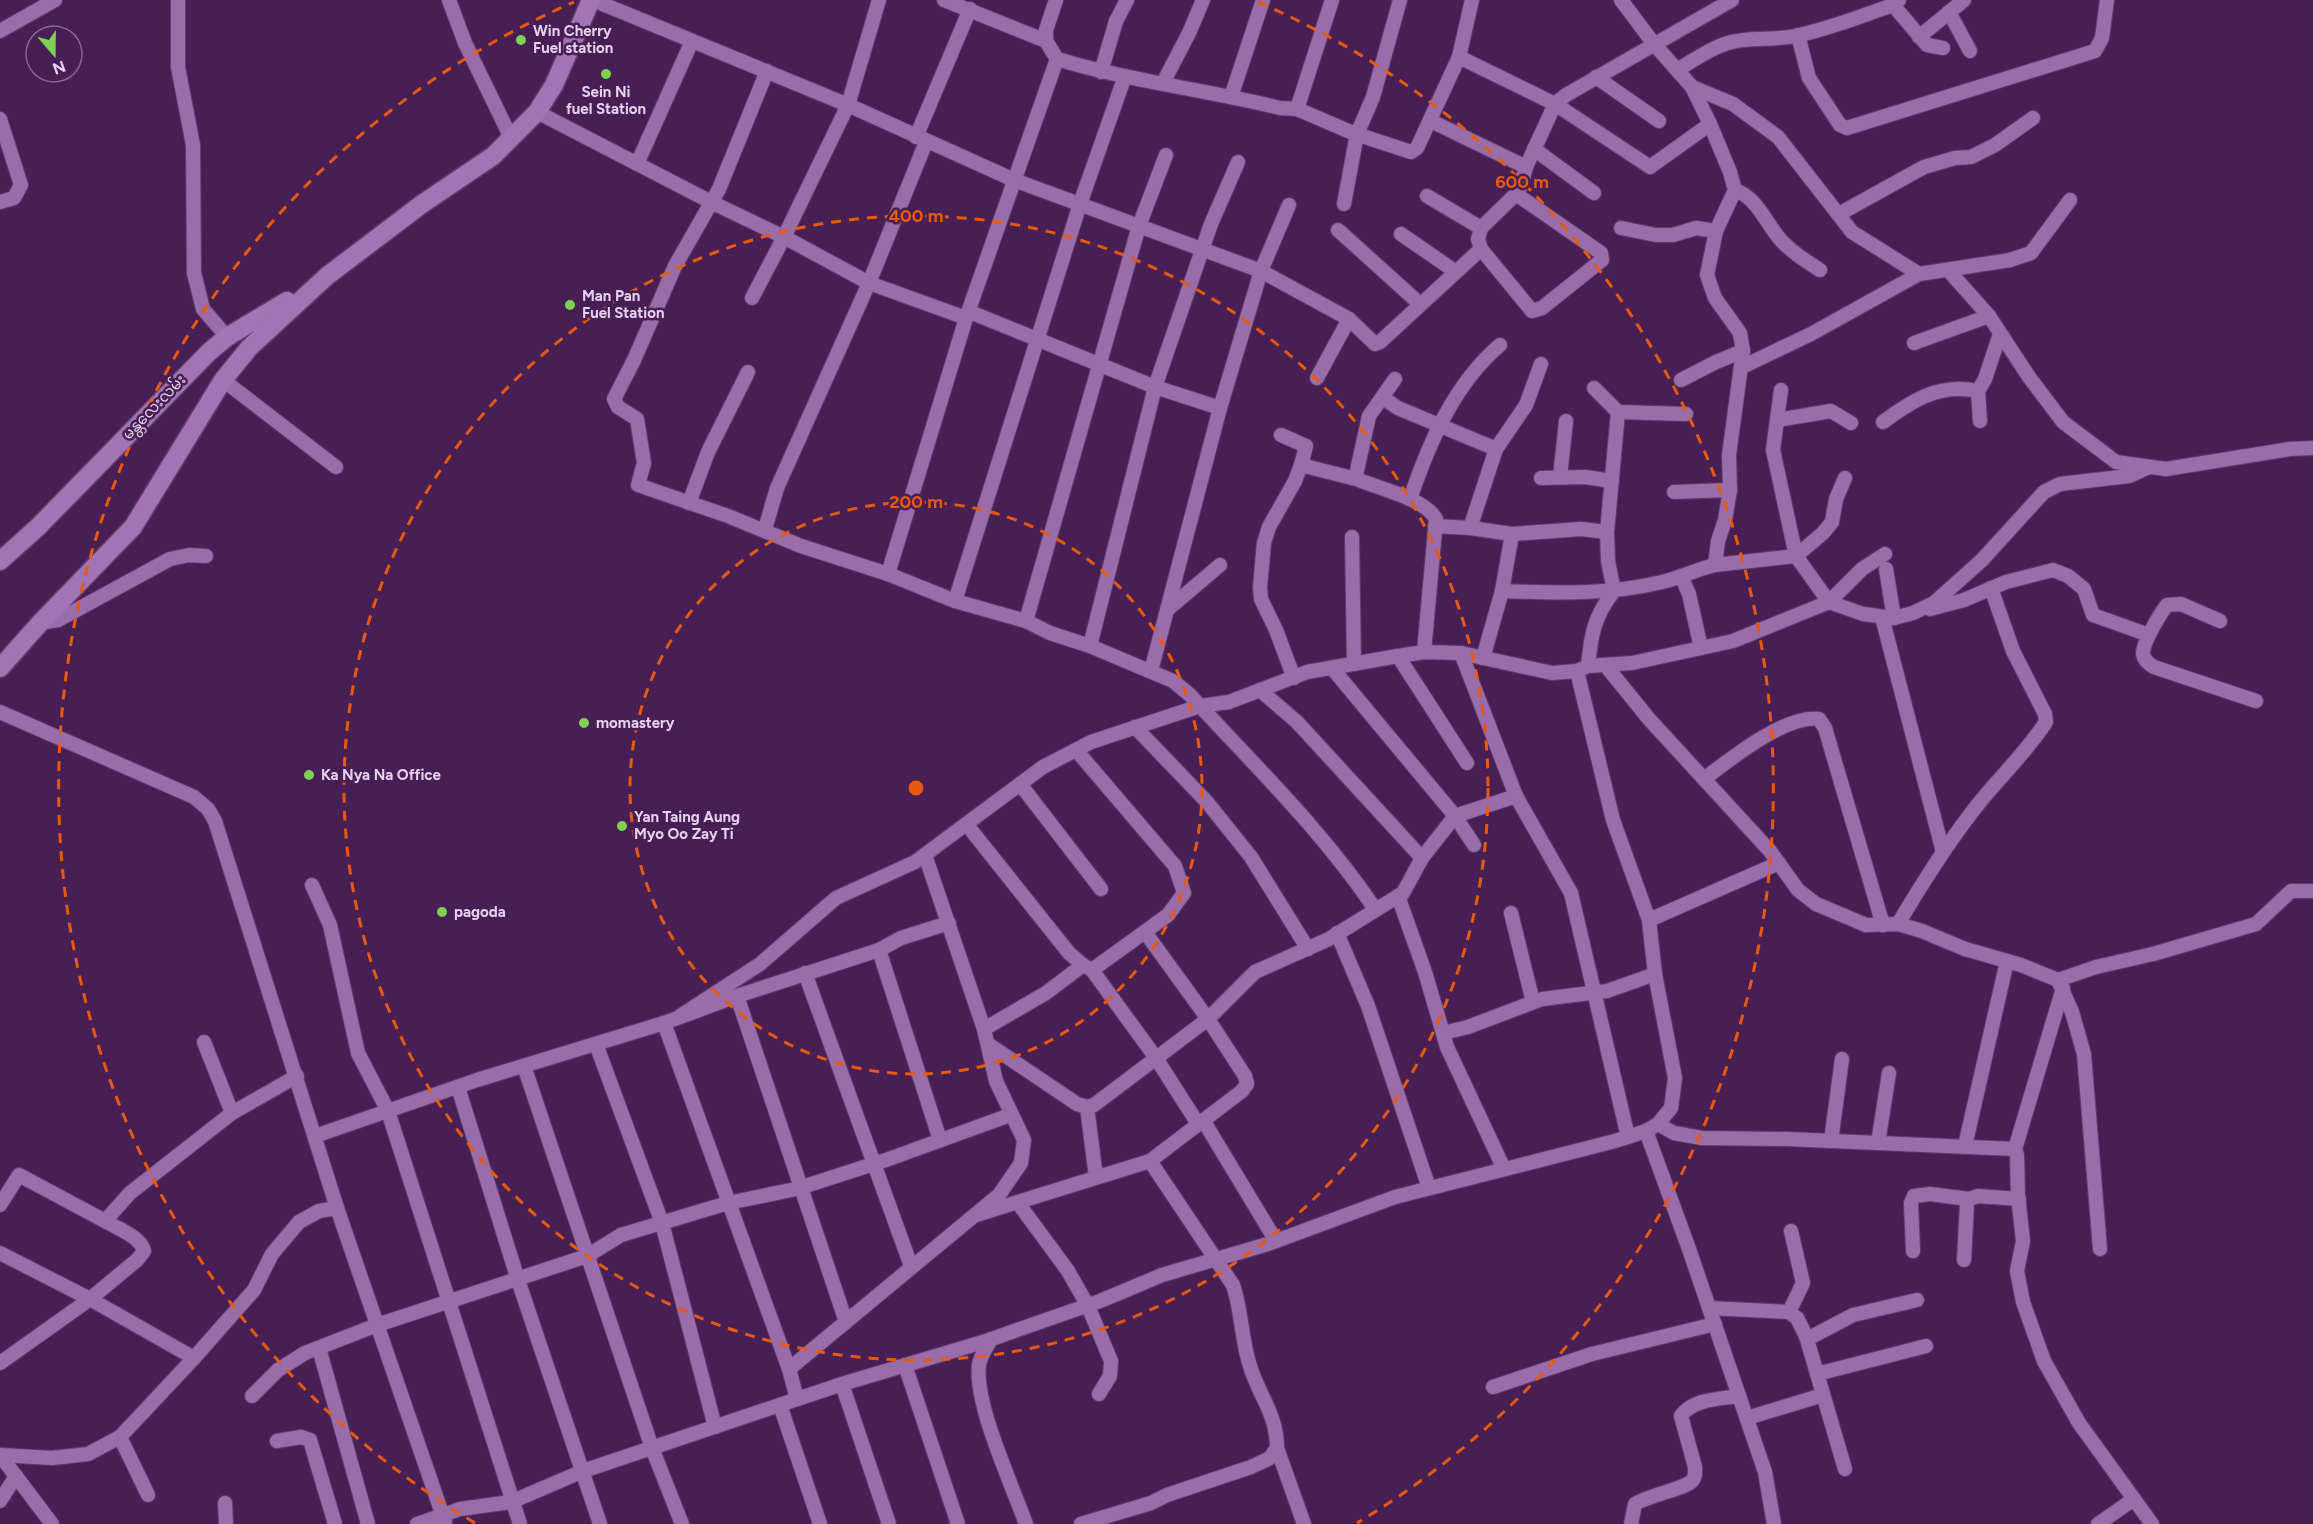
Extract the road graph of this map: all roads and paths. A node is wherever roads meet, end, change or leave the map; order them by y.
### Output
1 (55, 0) edge
2 (178, 0) edge
3 (448, 0) edge
4 (592, 0) edge
5 (879, 0) edge
6 (944, 0) edge
7 (1056, 0) edge
8 (1126, 0) edge
9 (1203, 0) edge
10 (1263, 0) edge
11 (1332, 0) edge
12 (1400, 0) edge
13 (1472, 0) edge
14 (1621, 0) edge
15 (1732, 0) edge
16 (1964, 0) edge
17 (2107, 0) edge
18 (1896, 3) edge
19 (970, 9) junction
20 (1949, 12) junction
21 (0, 31) edge
22 (1798, 35) junction
23 (1919, 37) junction
24 (692, 41) junction
25 (1046, 41) junction
26 (1654, 44) junction
27 (1943, 48) dead end
28 (1970, 51) dead end
29 (1459, 57) junction
30 (1057, 59) junction
31 (1677, 70) junction
32 (767, 71) junction
33 (1101, 72) junction
34 (1125, 76) junction
35 (1596, 77) junction
36 (1163, 83) junction
37 (1692, 87) junction
38 (1231, 98) junction
39 (1555, 104) junction
40 (848, 105) junction
41 (1297, 109) junction
42 (537, 112) junction
43 (2033, 118) dead end
44 (0, 119) edge
45 (1431, 121) junction
46 (1659, 121) dead end
47 (1710, 124) junction
48 (1357, 134) junction
49 (511, 138) junction
50 (921, 140) junction
51 (1534, 149) junction
52 (1166, 155) dead end
53 (1238, 162) dead end
54 (637, 164) junction
55 (1526, 167) junction
56 (1014, 180) junction
57 (1735, 190) junction
58 (1594, 193) dead end
59 (1516, 194) junction
60 (1427, 196) dead end
61 (2070, 200) dead end
62 (0, 202) edge
63 (711, 202) junction
64 (1080, 204) junction
65 (1344, 204) dead end
66 (1289, 205) dead end
67 (1839, 214) junction
68 (1139, 226) junction
69 (1481, 228) junction
70 (1622, 228) dead end
71 (1338, 230) dead end
72 (1716, 231) junction
73 (1401, 234) dead end
74 (784, 237) junction
75 (1481, 249) junction
76 (1202, 250) junction
77 (1820, 270) dead end
78 (1949, 270) junction
79 (1261, 271) junction
80 (1456, 272) junction
81 (1919, 274) junction
82 (327, 276) junction
83 (869, 283) junction
84 (752, 298) dead end
85 (1420, 304) junction
86 (968, 315) junction
87 (1989, 316) junction
88 (1349, 319) junction
89 (2000, 334) junction
90 (227, 337) junction
91 (1039, 340) junction
92 (1914, 343) dead end
93 (1500, 345) dead end
94 (1743, 351) junction
95 (1541, 364) dead end
96 (1101, 365) junction
97 (1742, 367) junction
98 (748, 372) dead end
99 (1317, 378) dead end
100 (1395, 379) dead end
101 (223, 380) junction
102 (1681, 380) dead end
103 (1155, 387) junction
104 (1594, 388) dead end
105 (1781, 390) dead end
106 (1978, 391) junction
107 (1383, 398) junction
108 (1220, 408) junction
109 (1618, 412) junction
110 (1686, 414) dead end
111 (1777, 420) junction
112 (1566, 421) dead end
113 (1980, 421) dead end
114 (1882, 422) dead end
115 (1851, 423) dead end
116 (1440, 425) junction
117 (1281, 435) dead end
118 (2313, 448) edge
119 (1496, 449) junction
120 (1301, 465) junction
121 (336, 467) dead end
122 (2150, 467) junction
123 (1560, 477) junction
124 (1541, 478) dead end
125 (1845, 478) dead end
126 (1356, 479) junction
127 (1612, 481) junction
128 (1730, 490) junction
129 (1674, 492) dead end
130 (1410, 499) junction
131 (689, 502) junction
132 (1435, 526) junction
133 (1470, 528) junction
134 (765, 529) junction
135 (1607, 531) junction
136 (1512, 534) junction
137 (1352, 537) dead end
138 (1885, 554) dead end
139 (206, 556) dead end
140 (1796, 556) junction
141 (0, 561) edge
142 (1220, 565) dead end
143 (1715, 565) junction
144 (1886, 569) dead end
145 (888, 574) junction
146 (1681, 576) junction
147 (1991, 588) junction
148 (1502, 591) junction
149 (1614, 591) junction
150 (955, 601) junction
151 (1829, 602) junction
152 (1167, 610) junction
153 (1913, 613) junction
154 (1888, 617) junction
155 (1026, 621) junction
156 (2220, 621) dead end
157 (40, 623) junction
158 (2149, 636) junction
159 (1090, 646) junction
160 (1701, 648) junction
161 (1424, 652) junction
162 (1461, 653) junction
163 (1398, 656) junction
164 (1483, 658) junction
165 (1354, 664) junction
166 (1606, 666) junction
167 (0, 668) edge
168 (1332, 668) junction
169 (1582, 669) junction
170 (1151, 671) junction
171 (1294, 678) junction
172 (1260, 690) junction
173 (2256, 701) dead end
174 (1200, 706) junction
175 (0, 712) edge
176 (1135, 727) junction
177 (1076, 750) junction
178 (1467, 763) dead end
179 (1704, 779) junction
180 (1020, 784) junction
181 (1516, 796) junction
182 (1455, 816) junction
183 (967, 825) junction
184 (1474, 845) dead end
185 (1943, 852) junction
186 (925, 855) junction
187 (1422, 858) junction
188 (1779, 863) junction
189 (312, 885) dead end
190 (1101, 889) dead end
191 (2313, 891) edge
192 (1398, 896) junction
193 (1375, 909) junction
194 (1510, 913) dead end
195 (1649, 920) junction
196 (949, 922) junction
197 (1898, 924) junction
198 (1883, 925) junction
199 (1145, 932) junction
200 (1337, 933) junction
201 (1308, 949) junction
202 (879, 950) junction
203 (2007, 961) junction
204 (1088, 967) junction
205 (805, 973) junction
206 (1655, 974) junction
207 (2060, 984) junction
208 (1595, 992) junction
209 (737, 996) junction
210 (1533, 1002) junction
211 (680, 1017) junction
212 (1208, 1019) junction
213 (664, 1023) junction
214 (984, 1029) junction
215 (1443, 1033) junction
216 (204, 1042) dead end
217 (596, 1044) junction
218 (988, 1044) junction
219 (1156, 1058) junction
220 (1842, 1059) dead end
221 (524, 1066) junction
222 (1889, 1073) dead end
223 (297, 1076) junction
224 (458, 1087) junction
225 (1087, 1107) junction
226 (388, 1111) junction
227 (232, 1113) junction
228 (1010, 1115) junction
229 (1200, 1122) junction
230 (1652, 1128) junction
231 (315, 1136) junction
232 (1628, 1137) junction
233 (940, 1140) junction
234 (1831, 1141) junction
235 (1878, 1143) junction
236 (1965, 1146) junction
237 (2015, 1149) junction
238 (1150, 1161) junction
239 (874, 1164) junction
240 (1504, 1169) junction
241 (1096, 1177) junction
242 (801, 1187) junction
243 (1429, 1188) junction
244 (1969, 1199) junction
245 (2019, 1199) junction
246 (728, 1203) junction
247 (1018, 1203) junction
248 (0, 1205) edge
249 (337, 1208) junction
250 (972, 1216) junction
251 (105, 1221) junction
252 (662, 1223) junction
253 (1791, 1231) dead end
254 (1276, 1241) junction
255 (2100, 1249) dead end
256 (1913, 1251) dead end
257 (0, 1254) edge
258 (587, 1256) junction
259 (1214, 1258) junction
260 (1964, 1260) dead end
261 (910, 1266) junction
262 (518, 1280) junction
263 (90, 1299) junction
264 (1917, 1300) dead end
265 (448, 1302) junction
266 (1088, 1306) junction
267 (1709, 1308) junction
268 (1789, 1312) junction
269 (846, 1322) junction
270 (1715, 1324) junction
271 (377, 1325) junction
272 (1806, 1336) junction
273 (991, 1339) junction
274 (1926, 1346) dead end
275 (319, 1348) junction
276 (194, 1358) junction
277 (0, 1363) edge
278 (905, 1365) junction
279 (789, 1369) junction
280 (1817, 1374) junction
281 (842, 1384) junction
282 (1493, 1387) dead end
283 (1099, 1394) dead end
284 (1824, 1395) junction
285 (252, 1396) dead end
286 (1739, 1396) junction
287 (797, 1399) junction
288 (780, 1405) junction
289 (1747, 1418) junction
290 (715, 1427) junction
291 (120, 1437) junction
292 (278, 1442) dead end
293 (652, 1448) junction
294 (1277, 1449) junction
295 (0, 1455) edge
296 (1845, 1469) dead end
297 (583, 1471) junction
298 (16, 1476) junction
299 (148, 1495) dead end
300 (2134, 1499) junction
301 (0, 1501) edge
302 (512, 1502) junction
303 (225, 1503) dead end
304 (444, 1520) edge
305 (52, 1524) edge
306 (226, 1524) edge
307 (335, 1524) edge
308 (368, 1524) edge
309 (417, 1524) edge
310 (519, 1524) edge
311 (600, 1524) edge
312 (682, 1524) edge
313 (820, 1524) edge
314 (889, 1524) edge
315 (958, 1524) edge
316 (1026, 1524) edge
317 (1081, 1524) edge
318 (1304, 1524) edge
319 (1630, 1524) edge
320 (1774, 1524) edge
321 (2098, 1524) edge
322 (2152, 1524) edge

1 - 21 street
2 - 90 street
3 - 49 street
4 - 24 street
4 - 42 main road
5 - 40 street
6 - 19 street
7 - 25 street
8 - 33 street
9 - 36 street
10 - 38 street
11 - 41 street
12 - 48 street
13 - 29 street
14 - 26 street
15 - 26 street
16 - 20 street
17 - 22 street
18 - 22 street
18 - 23 street
19 - 25 street
19 - 50 street
20 - 23 street
20 - 28 street
22 - 31 street
23 - 27 street
24 - 32 street
24 - 54 street
25 - 30 street
26 - 31 street
26 - 35 street
29 - 39 street
29 - 45 street
30 - 33 street
30 - 56 street
31 - 37 street
32 - 40 street
32 - 63 street
33 - 34 street
34 - 36 street
34 - 64 street
35 - 39 street
35 - 46 street
36 - 38 street
37 - 47 street
37 - 67 street
38 - 41 street
39 - 47 street
39 - 51 street
40 - 50 street
40 - 74 street
41 - 48 street
42 - 49 main road
42 - 54 street
43 - 67 street
44 - 62 street
45 - 48 street
45 - 55 street
47 - 57 street
48 - 65 street
49 - 82 main road
50 - 56 street
50 - 83 street
51 - 55 street
51 - 58 street
52 - 68 street
53 - 76 street
54 - 63 street
55 - 59 street
56 - 64 street
56 - 86 street
57 - 72 street
57 - 77 street
59 - 69 street
59 - 75 street
60 - 69 street
61 - 78 street
63 - 74 street
63 - 131 street
64 - 68 street
64 - 91 street
66 - 79 street
67 - 81 street
68 - 76 street
68 - 96 street
69 - 75 street
70 - 72 street
71 - 85 street
72 - 94 street
73 - 80 street
74 - 83 street
74 - 84 street
75 - 80 street
76 - 79 street
76 - 103 street
78 - 81 street
78 - 87 street
79 - 88 street
79 - 108 street
80 - 85 street
81 - 97 street
82 - 90 main road, မန္တလေးလမ်း
82 - 101 main road
83 - 86 street
83 - 134 street
85 - 88 street
86 - 91 street
86 - 145 street
87 - 89 street
87 - 92 street
88 - 99 street
89 - 106 street
89 - 122 street
90 - 141 main road, မန္တလေးလမ်း
91 - 96 street
91 - 150 street
93 - 116 street
94 - 97 street
94 - 102 street
95 - 119 street
96 - 103 street
96 - 155 street
97 - 128 street
98 - 131 street
100 - 107 street
101 - 121 street
101 - 157 main road
103 - 108 street
103 - 159 street
104 - 109 street
105 - 111 street
106 - 113 street
106 - 114 street
107 - 116 street
107 - 126 street
108 - 152 street
109 - 110 street
109 - 127 street
111 - 115 street
111 - 140 street
112 - 123 street
116 - 119 street
116 - 130 street
117 - 120 street
118 - 122 street
119 - 133 street
120 - 126 street
120 - 171 street
122 - 153 street
123 - 124 street
123 - 127 street
125 - 140 street
126 - 130 street
127 - 135 street
128 - 129 street
128 - 143 street
130 - 132 street
131 - 134 street
132 - 133 street
132 - 161 street
133 - 136 street
134 - 145 street
135 - 136 street
135 - 149 street
136 - 148 street
137 - 165 street
138 - 151 street
139 - 157 street
140 - 143 street
140 - 151 street
142 - 152 street
143 - 146 street
144 - 154 street
145 - 150 street
146 - 149 street
146 - 160 street
147 - 153 street
147 - 158 street
147 - 185 street
148 - 149 street
148 - 164 street
149 - 169 street
150 - 155 street
151 - 154 street
151 - 160 street
152 - 170 street
153 - 154 street
154 - 185 street
155 - 159 street
156 - 158 street
157 - 167 main road
158 - 173 street
159 - 170 street
160 - 166 street
161 - 162 street
161 - 163 street
162 - 164 street
162 - 181 street
163 - 165 street
163 - 178 street
164 - 169 street
165 - 168 street
166 - 169 street
166 - 179 street
168 - 171 street
168 - 182 street
169 - 195 street
170 - 174 street
171 - 172 street
172 - 174 street
172 - 187 street
174 - 176 street
174 - 193 street
175 - 223 street
176 - 177 street
176 - 201 street
177 - 180 street
177 - 199 street
179 - 188 street
179 - 198 street
180 - 183 street
180 - 190 street
181 - 182 street
181 - 208 street
182 - 184 street
182 - 187 street
183 - 186 street
183 - 204 street
185 - 197 street
186 - 196 street
186 - 211 street
187 - 192 street
188 - 195 street
188 - 198 street
189 - 226 street
191 - 207 street
192 - 193 street
192 - 215 street
193 - 200 street
194 - 210 street
195 - 206 street
196 - 202 street
196 - 214 street
197 - 198 street
197 - 203 street
199 - 204 street
199 - 212 street
200 - 201 street
200 - 243 street
201 - 212 street
202 - 205 street
202 - 233 street
203 - 207 street
203 - 236 street
204 - 214 street
204 - 219 street
205 - 209 street
205 - 239 street
206 - 208 street
206 - 230 street
207 - 237 street
207 - 255 street
208 - 210 street
208 - 232 street
209 - 211 street
209 - 242 street
210 - 215 street
211 - 213 street
212 - 219 street
212 - 229 street
213 - 217 street
213 - 246 street
214 - 218 street
215 - 240 street
216 - 227 street
217 - 221 street
217 - 252 street
218 - 225 street
218 - 228 street
219 - 225 street
219 - 229 street
220 - 234 street
221 - 224 street
221 - 258 street
222 - 235 street
223 - 227 street
223 - 231 street
224 - 226 street
224 - 262 street
225 - 241 street
226 - 231 street
226 - 265 street
227 - 251 street
228 - 233 street
228 - 250 street
229 - 238 street
229 - 254 street
230 - 232 street
230 - 234 street
230 - 267 street
231 - 249 street
232 - 240 street
233 - 239 street
234 - 235 street
235 - 236 street
236 - 237 street
237 - 245 street
238 - 241 street
238 - 259 street
239 - 242 street
239 - 261 street
240 - 243 street
241 - 247 street
242 - 246 street
242 - 269 street
243 - 254 street
244 - 245 street
244 - 256 street
244 - 260 street
245 - 300 street
246 - 252 street
246 - 279 street
247 - 250 street
247 - 266 street
248 - 251 street
249 - 271 street
249 - 276 street
250 - 261 street
251 - 263 street
252 - 258 street
252 - 290 street
253 - 268 street
254 - 259 street
257 - 263 street
258 - 262 street
258 - 293 street
259 - 266 street
259 - 294 street
261 - 269 street
262 - 265 street
262 - 297 street
263 - 276 street
263 - 277 street
264 - 272 street
265 - 271 street
265 - 302 street
266 - 273 street
266 - 283 street
267 - 268 street
267 - 270 street
268 - 272 street
269 - 279 street
270 - 282 street
270 - 286 street
271 - 275 street
271 - 304 street
272 - 280 street
273 - 278 street
273 - 316 street
274 - 280 street
275 - 285 street
275 - 308 street
276 - 291 street
278 - 281 street
278 - 315 street
279 - 287 street
280 - 284 street
281 - 287 street
281 - 314 street
284 - 289 street
284 - 296 street
286 - 289 street
286 - 319 street
287 - 288 street
288 - 290 street
288 - 313 street
289 - 320 street
290 - 293 street
291 - 295 street
291 - 299 street
292 - 307 street
293 - 297 street
293 - 312 street
294 - 317 street
294 - 318 street
295 - 298 street
297 - 302 street
297 - 311 street
298 - 301 street
298 - 305 street
300 - 321 street
300 - 322 street
302 - 304 street
302 - 310 street
303 - 306 street
304 - 309 street

